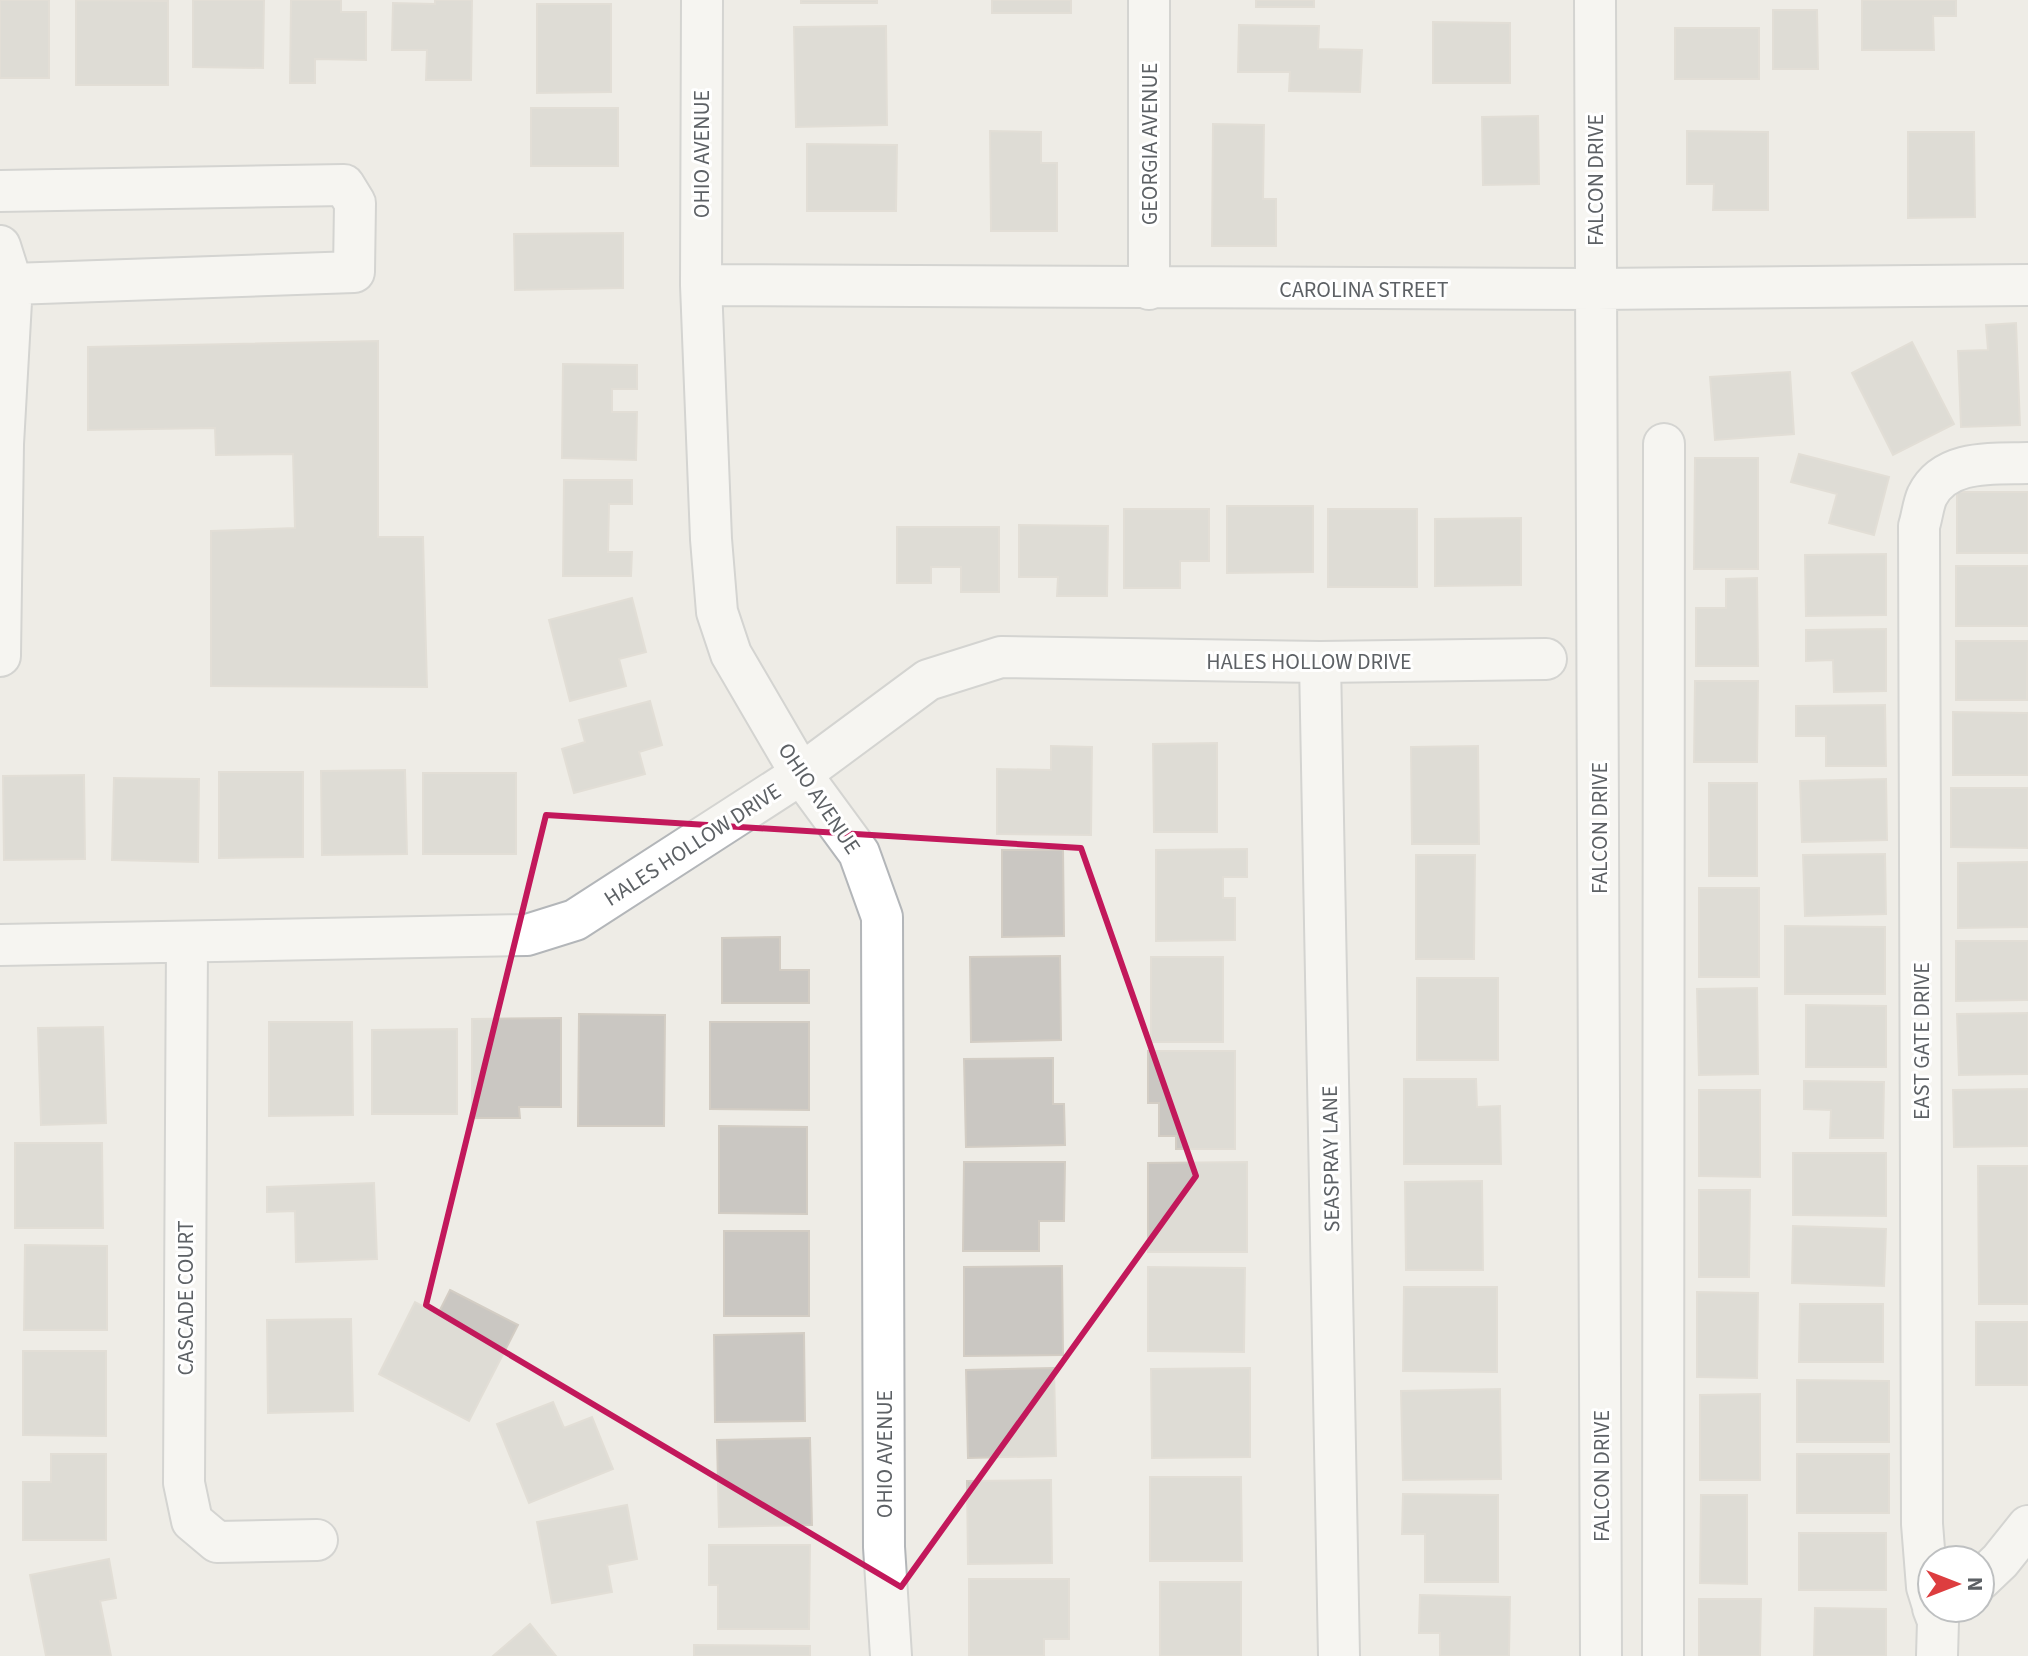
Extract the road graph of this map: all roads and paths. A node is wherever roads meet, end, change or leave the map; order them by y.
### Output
1 (702, 0) edge
2 (1149, 0) edge
3 (1595, 0) edge
4 (0, 191) edge
5 (0, 246) edge
6 (12, 284) junction
7 (701, 285) junction
8 (2028, 285) edge
9 (1149, 289) junction
10 (1596, 289) junction
11 (2, 444) edge
12 (1664, 444) dead end
13 (2028, 463) edge
14 (0, 656) edge
15 (1546, 659) dead end
16 (1320, 662) junction
17 (801, 774) junction
18 (187, 942) junction
19 (0, 945) edge
20 (2028, 1526) edge
21 (317, 1540) dead end
22 (1924, 1544) edge
23 (1996, 1562) edge
24 (891, 1656) edge
25 (1339, 1656) edge
26 (1601, 1656) edge
27 (1663, 1656) edge

1 - 7 street, OHIO AVENUE
2 - 9 street, GEORGIA AVENUE
3 - 10 street, FALCON DRIVE
4 - 6 street
5 - 6 street
6 - 11 street
7 - 9 street, CAROLINA STREET
7 - 17 street, OHIO AVENUE
8 - 10 street, CAROLINA STREET
9 - 10 street, CAROLINA STREET
10 - 26 street, FALCON DRIVE
11 - 14 street
12 - 27 street
13 - 22 street, EAST GATE DRIVE
15 - 16 street, HALES HOLLOW DRIVE
16 - 17 street, HALES HOLLOW DRIVE
16 - 25 street, SEASPRAY LANE
17 - 18 street, HALES HOLLOW DRIVE
17 - 24 street, OHIO AVENUE
18 - 19 street, HALES HOLLOW DRIVE
18 - 21 street, CASCADE COURT
20 - 23 street

